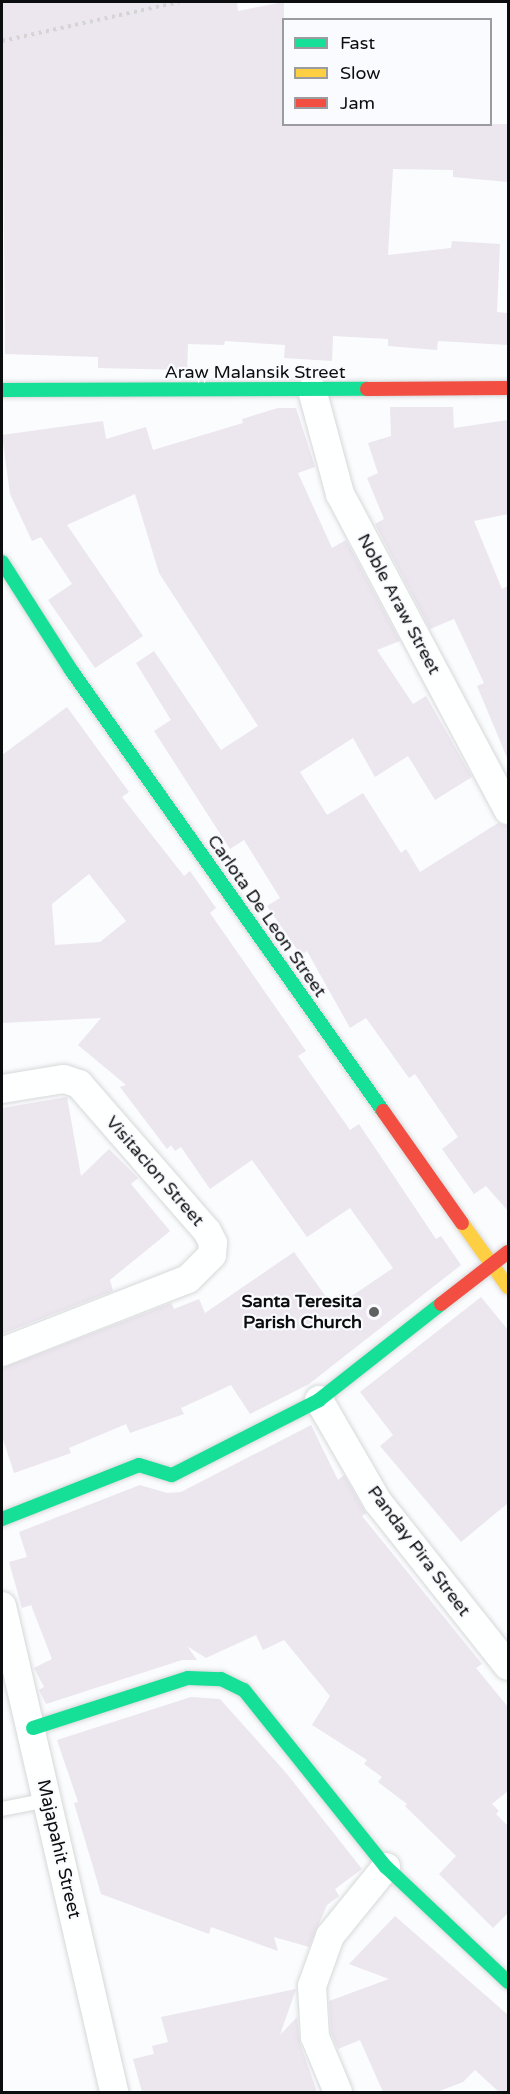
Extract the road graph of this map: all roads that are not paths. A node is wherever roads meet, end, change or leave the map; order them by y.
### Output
1 (508, 388) edge
2 (2, 390) edge
3 (312, 390) junction
4 (2, 562) edge
5 (508, 810) edge
6 (2, 1089) edge
7 (508, 1252) edge
8 (493, 1267) junction
9 (508, 1287) edge
10 (2, 1352) edge
11 (319, 1400) junction
12 (2, 1519) edge
13 (2, 1606) edge
14 (508, 1666) edge
15 (33, 1728) junction
16 (48, 1800) junction
17 (2, 1809) edge
18 (386, 1867) junction
19 (508, 1982) edge
20 (114, 2092) edge
21 (338, 2092) edge

1 - 3 street, Araw Malansik Street
2 - 3 street, Araw Malansik Street
3 - 5 street, Noble Araw Street
4 - 8 street, Carlota De Leon Street
6 - 10 street, Visitacion Street
7 - 8 street
8 - 9 street, Carlota De Leon Street
8 - 11 street
11 - 12 street
11 - 14 street, Panday Pira Street
13 - 15 street, Majapahit Street
15 - 16 street, Majapahit Street
15 - 18 street
16 - 17 lane
16 - 20 street, Majapahit Street
18 - 19 street
18 - 21 street

